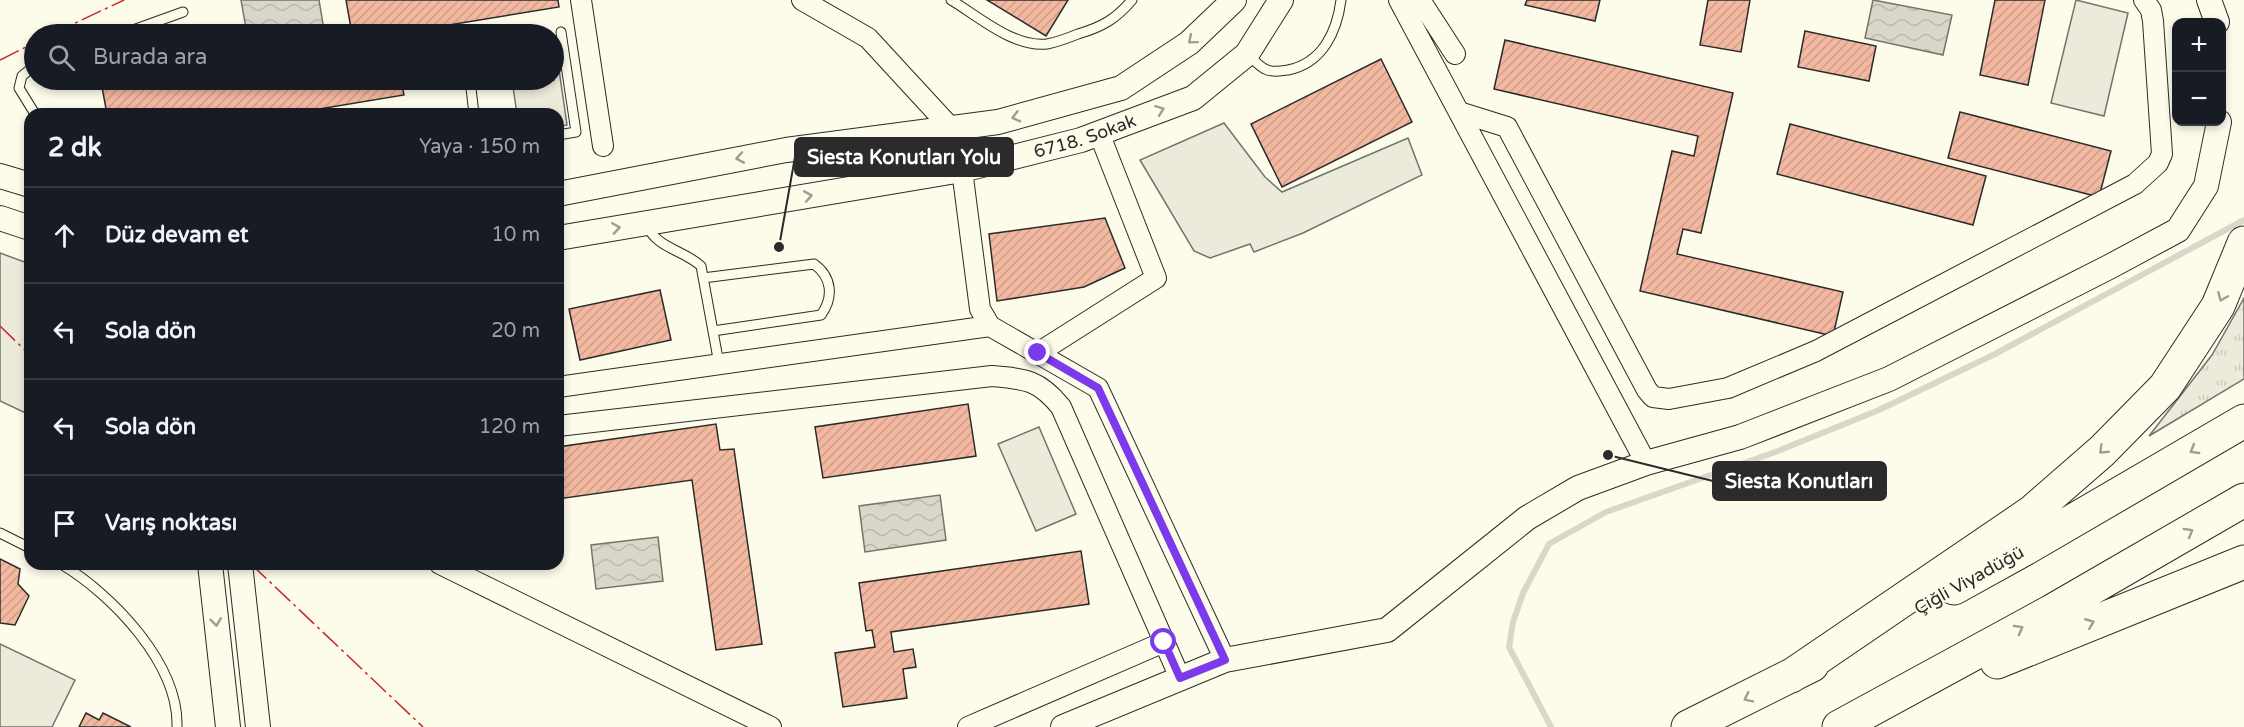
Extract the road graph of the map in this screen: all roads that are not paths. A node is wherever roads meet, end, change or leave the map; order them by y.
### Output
1 (581, 0) edge
2 (802, 0) edge
3 (951, 0) edge
4 (1132, 0) edge
5 (1234, 0) edge
6 (1281, 0) edge
7 (1341, 0) edge
8 (1399, 0) edge
9 (1420, 0) edge
10 (2144, 0) edge
11 (2210, 0) edge
12 (828, 8) edge
13 (183, 12) dead end
14 (2216, 18) edge
15 (150, 24) edge
16 (564, 52) edge
17 (1247, 54) junction
18 (1455, 54) dead end
19 (24, 74) edge
20 (471, 90) edge
21 (31, 108) edge
22 (473, 108) edge
23 (1459, 112) junction
24 (2218, 126) edge
25 (951, 128) junction
26 (1099, 133) junction
27 (564, 134) edge
28 (603, 146) dead end
29 (962, 170) junction
30 (0, 176) edge
31 (24, 183) edge
32 (564, 193) edge
33 (0, 218) edge
34 (646, 223) junction
35 (24, 226) edge
36 (564, 237) edge
37 (2244, 243) edge
38 (703, 278) junction
39 (990, 326) junction
40 (713, 331) junction
41 (1038, 353) junction
42 (719, 364) junction
43 (564, 386) edge
44 (2244, 421) edge
45 (564, 425) edge
46 (1646, 464) junction
47 (2244, 500) edge
48 (0, 533) edge
49 (24, 545) edge
50 (2244, 562) edge
51 (69, 570) edge
52 (211, 570) edge
53 (241, 570) edge
54 (452, 570) edge
55 (1164, 642) junction
56 (1225, 660) junction
57 (1791, 676) junction
58 (1180, 678) junction
59 (177, 727) edge
60 (228, 727) edge
61 (258, 727) edge
62 (771, 727) edge
63 (968, 727) edge
64 (1063, 727) edge
65 (1688, 727) edge
66 (1841, 727) edge

1 - 28 street
2 - 12 street
3 - 4 lane
5 -> 25 street, 6718. Sokak
6 - 17 street, 6718. Sokak
7 - 17 lane
8 - 23 street
9 - 18 street
10 - 23 street
11 - 14 street
12 - 25 street
13 - 15 lane
16 - 27 lane
26 -> 17 street, 6718. Sokak
19 - 21 lane
20 - 22 lane
23 - 46 street
24 - 46 street
25 - 29 street
25 -> 32 street, 6718. Sokak
26 - 29 street, 6718. Sokak
26 - 41 street
34 -> 29 street, 6718. Sokak
29 - 39 street
30 - 31 street
33 - 35 street
36 -> 34 street, 6718. Sokak
34 - 38 lane
37 -> 57 highway
38 - 40 lane
38 - 40 lane
39 - 41 street
39 - 42 street
40 - 42 lane
41 - 56 street
42 - 43 street
44 -> 57 highway, Çiğli Viyadüğü
45 - 55 street
46 - 56 street
66 -> 47 highway
48 - 49 lane
66 -> 50 highway
51 - 59 lane
52 -> 60 street
53 - 61 street
54 - 62 street
55 - 58 street
55 - 63 street
56 - 58 street
57 -> 65 highway, Çiğli Viyadüğü
58 - 64 street

